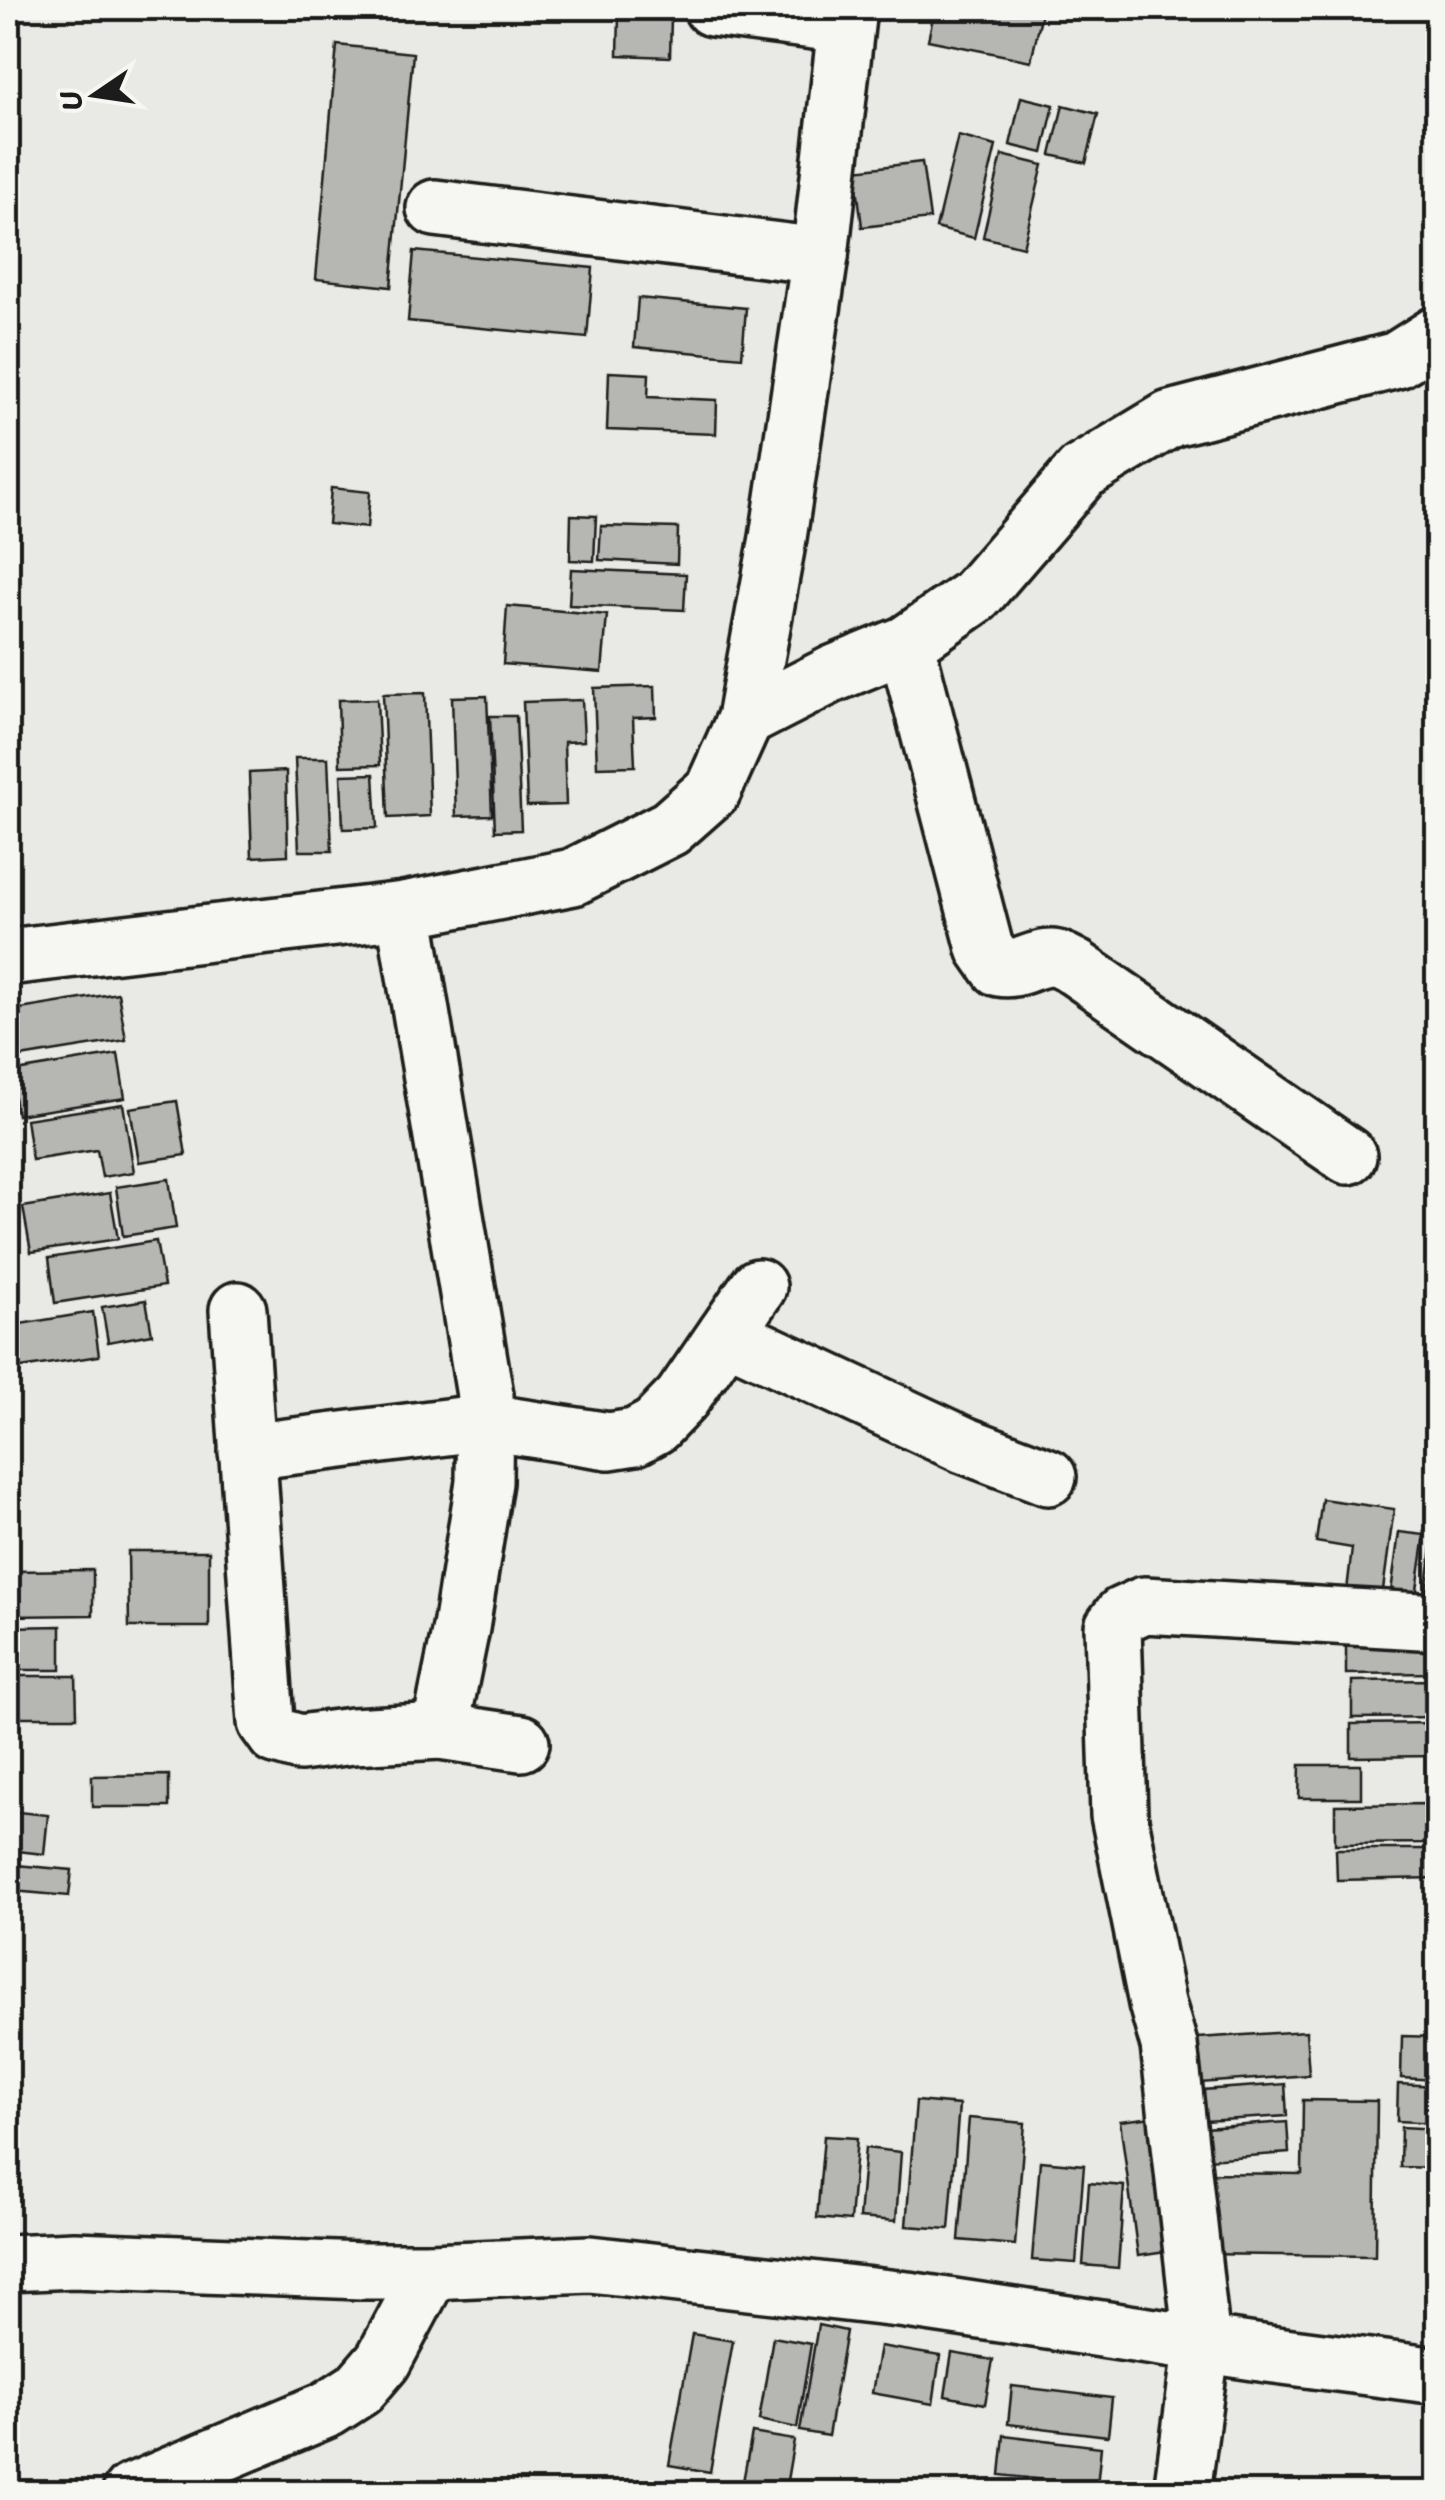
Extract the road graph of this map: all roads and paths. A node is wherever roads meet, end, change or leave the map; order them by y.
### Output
1 (712, 8) edge
2 (846, 16) edge
3 (435, 208) dead end
4 (820, 256) junction
5 (1438, 334) edge
6 (906, 644) junction
7 (745, 719) junction
8 (404, 910) junction
9 (8, 957) edge
10 (1348, 1156) dead end
11 (758, 1287) dead end
12 (238, 1310) dead end
13 (726, 1334) junction
14 (486, 1422) junction
15 (247, 1452) junction
16 (1048, 1477) dead end
17 (1438, 1622) edge
18 (440, 1731) junction
19 (521, 1743) dead end
20 (8, 2263) edge
21 (430, 2271) junction
22 (1202, 2343) junction
23 (1438, 2376) edge
24 (131, 2492) edge
25 (1182, 2492) edge

1 - 2 street
2 - 4 street
3 - 4 street
4 - 7 street
5 - 6 street
6 - 7 street
6 - 10 street
7 - 8 street
8 - 9 street
8 - 14 street
11 - 13 street
12 - 15 street
13 - 14 street
13 - 16 street
14 - 15 street
14 - 18 street
15 - 18 street
17 - 22 street
18 - 19 street
20 - 21 street
21 - 22 street
21 - 24 street
22 - 23 street
22 - 25 street

